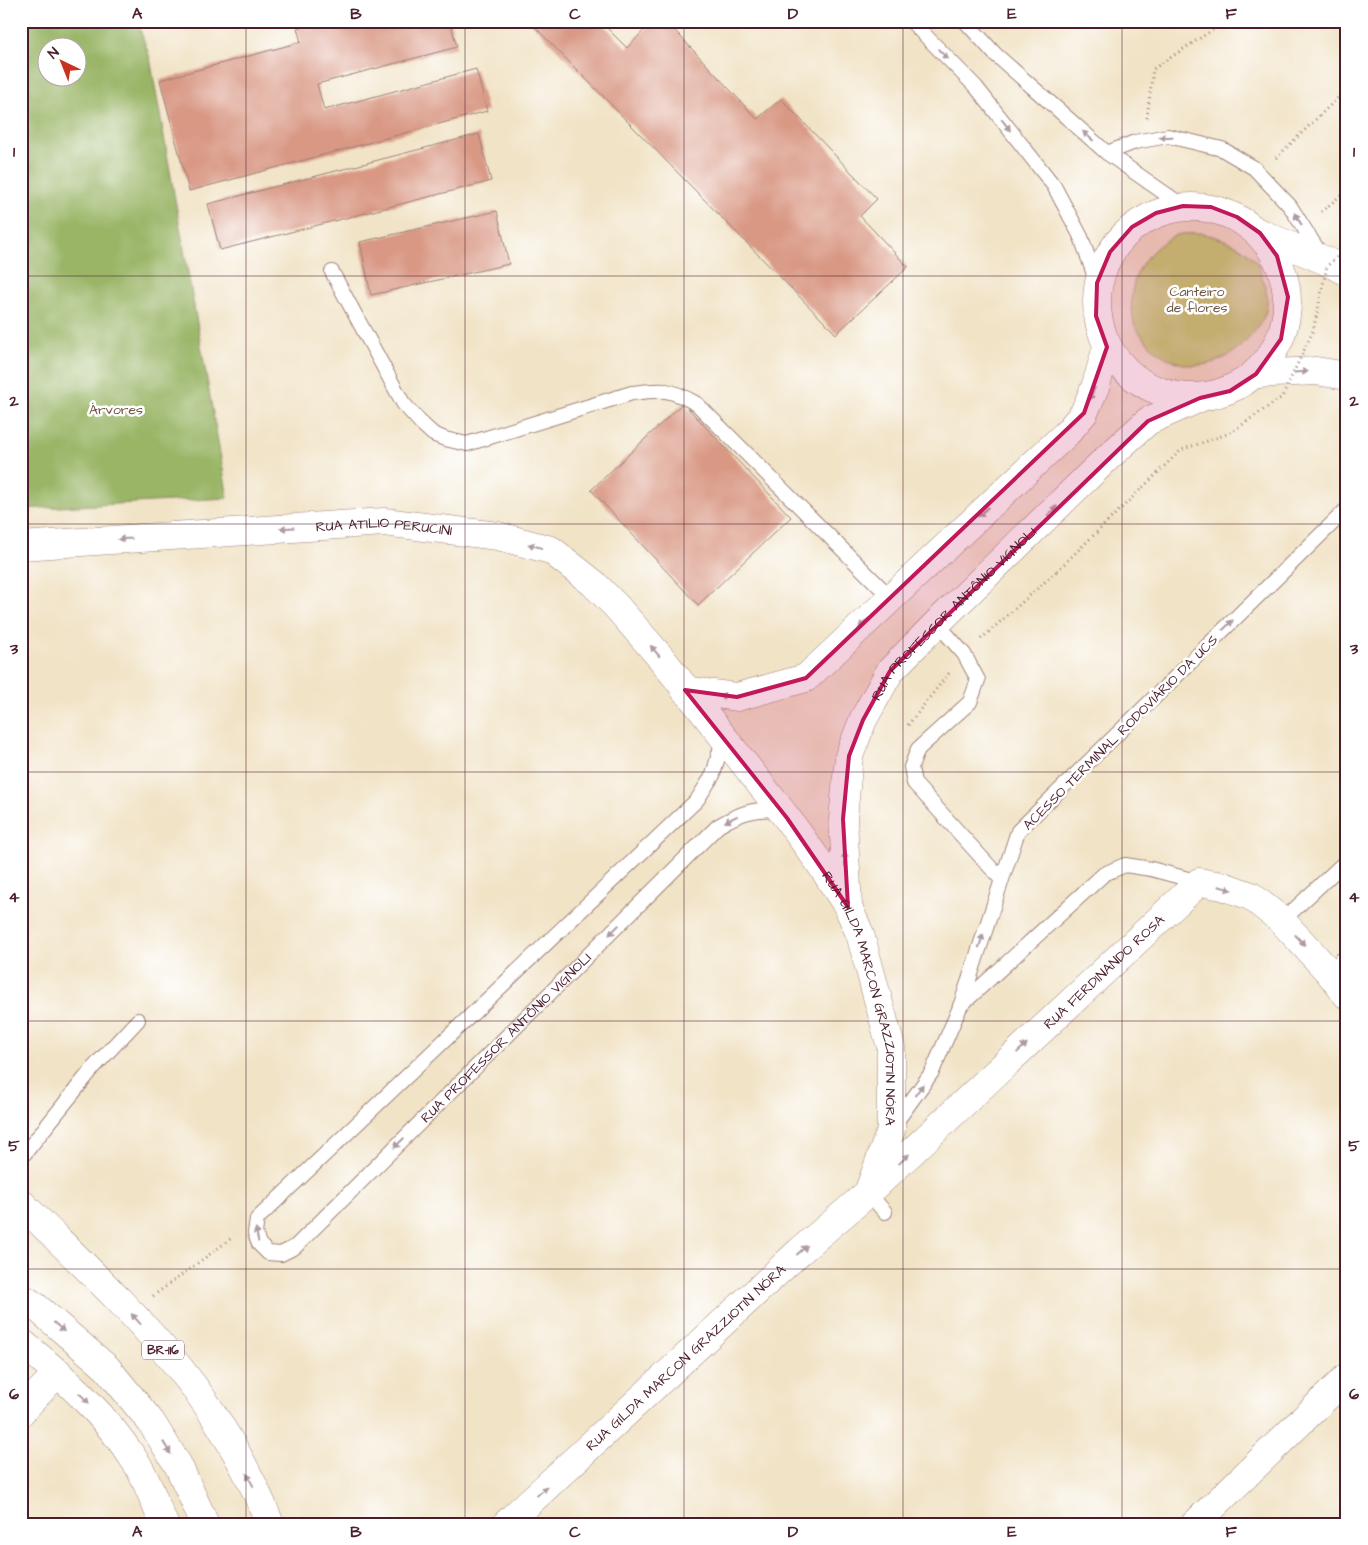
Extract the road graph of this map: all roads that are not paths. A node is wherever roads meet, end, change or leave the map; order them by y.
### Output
1 (911, 21) edge
2 (965, 21) edge
3 (1107, 153) junction
4 (1183, 206) junction
5 (1260, 234) junction
6 (1339, 260) edge
7 (332, 272) dead end
8 (1098, 282) junction
9 (1106, 347) junction
10 (1256, 374) junction
11 (1347, 376) edge
12 (1200, 398) junction
13 (1347, 508) edge
14 (21, 546) edge
15 (891, 598) junction
16 (937, 622) junction
17 (685, 690) junction
18 (723, 739) junction
19 (778, 809) junction
20 (1347, 860) edge
21 (1002, 879) junction
22 (1199, 882) junction
23 (848, 907) junction
24 (1282, 921) junction
25 (1338, 964) edge
26 (1347, 995) edge
27 (960, 1007) junction
28 (138, 1020) dead end
29 (891, 1130) junction
30 (21, 1158) edge
31 (877, 1202) junction
32 (21, 1203) edge
33 (21, 1297) edge
34 (21, 1342) edge
35 (58, 1372) junction
36 (1347, 1377) edge
37 (21, 1412) edge
38 (164, 1524) edge
39 (205, 1524) edge
40 (270, 1524) edge
41 (506, 1524) edge
42 (1195, 1524) edge

1 -> 8 lane
3 -> 2 lane
3 - 4 lane
6 -> 3 lane
4 - 5 main road
4 - 8 main road
5 - 6 main road
5 - 10 main road
7 - 15 lane
8 - 9 main road
9 - 12 main road
9 -> 15 main road
10 -> 11 main road
10 - 12 main road
16 -> 12 main road, RUA PROFESSOR ANTÔNIO VIGNOLI
21 -> 13 lane, ACESSO TERMINAL RODOVIÁRIO DA UCS
17 -> 14 main road, RUA ATILIO PERUCINI
15 -> 17 main road
16 - 21 lane
23 -> 16 main road, RUA PROFESSOR ANTÔNIO VIGNOLI
17 - 18 main road, RUA GILDA MARCON GRAZZIOTIN NÓRA
18 - 19 main road, RUA GILDA MARCON GRAZZIOTIN NÓRA
19 -> 18 lane, RUA PROFESSOR ANTÔNIO VIGNOLI
19 - 23 main road, RUA GILDA MARCON GRAZZIOTIN NÓRA
20 - 24 lane
27 -> 21 lane, ACESSO TERMINAL RODOVIÁRIO DA UCS
22 -> 24 main road
22 - 27 lane
31 -> 22 main road, RUA FERDINANDO ROSA
23 - 29 main road, RUA GILDA MARCON GRAZZIOTIN NÓRA
24 -> 25 main road
25 - 26 main road
29 -> 27 lane, ACESSO TERMINAL RODOVIÁRIO DA UCS
28 - 30 lane
29 - 31 main road, RUA GILDA MARCON GRAZZIOTIN NÓRA
41 -> 31 main road, RUA GILDA MARCON GRAZZIOTIN NÓRA
40 -> 32 main road, BR-116
33 -> 39 main road
34 - 35 main road
35 - 37 main road
35 -> 38 main road
36 - 42 main road

